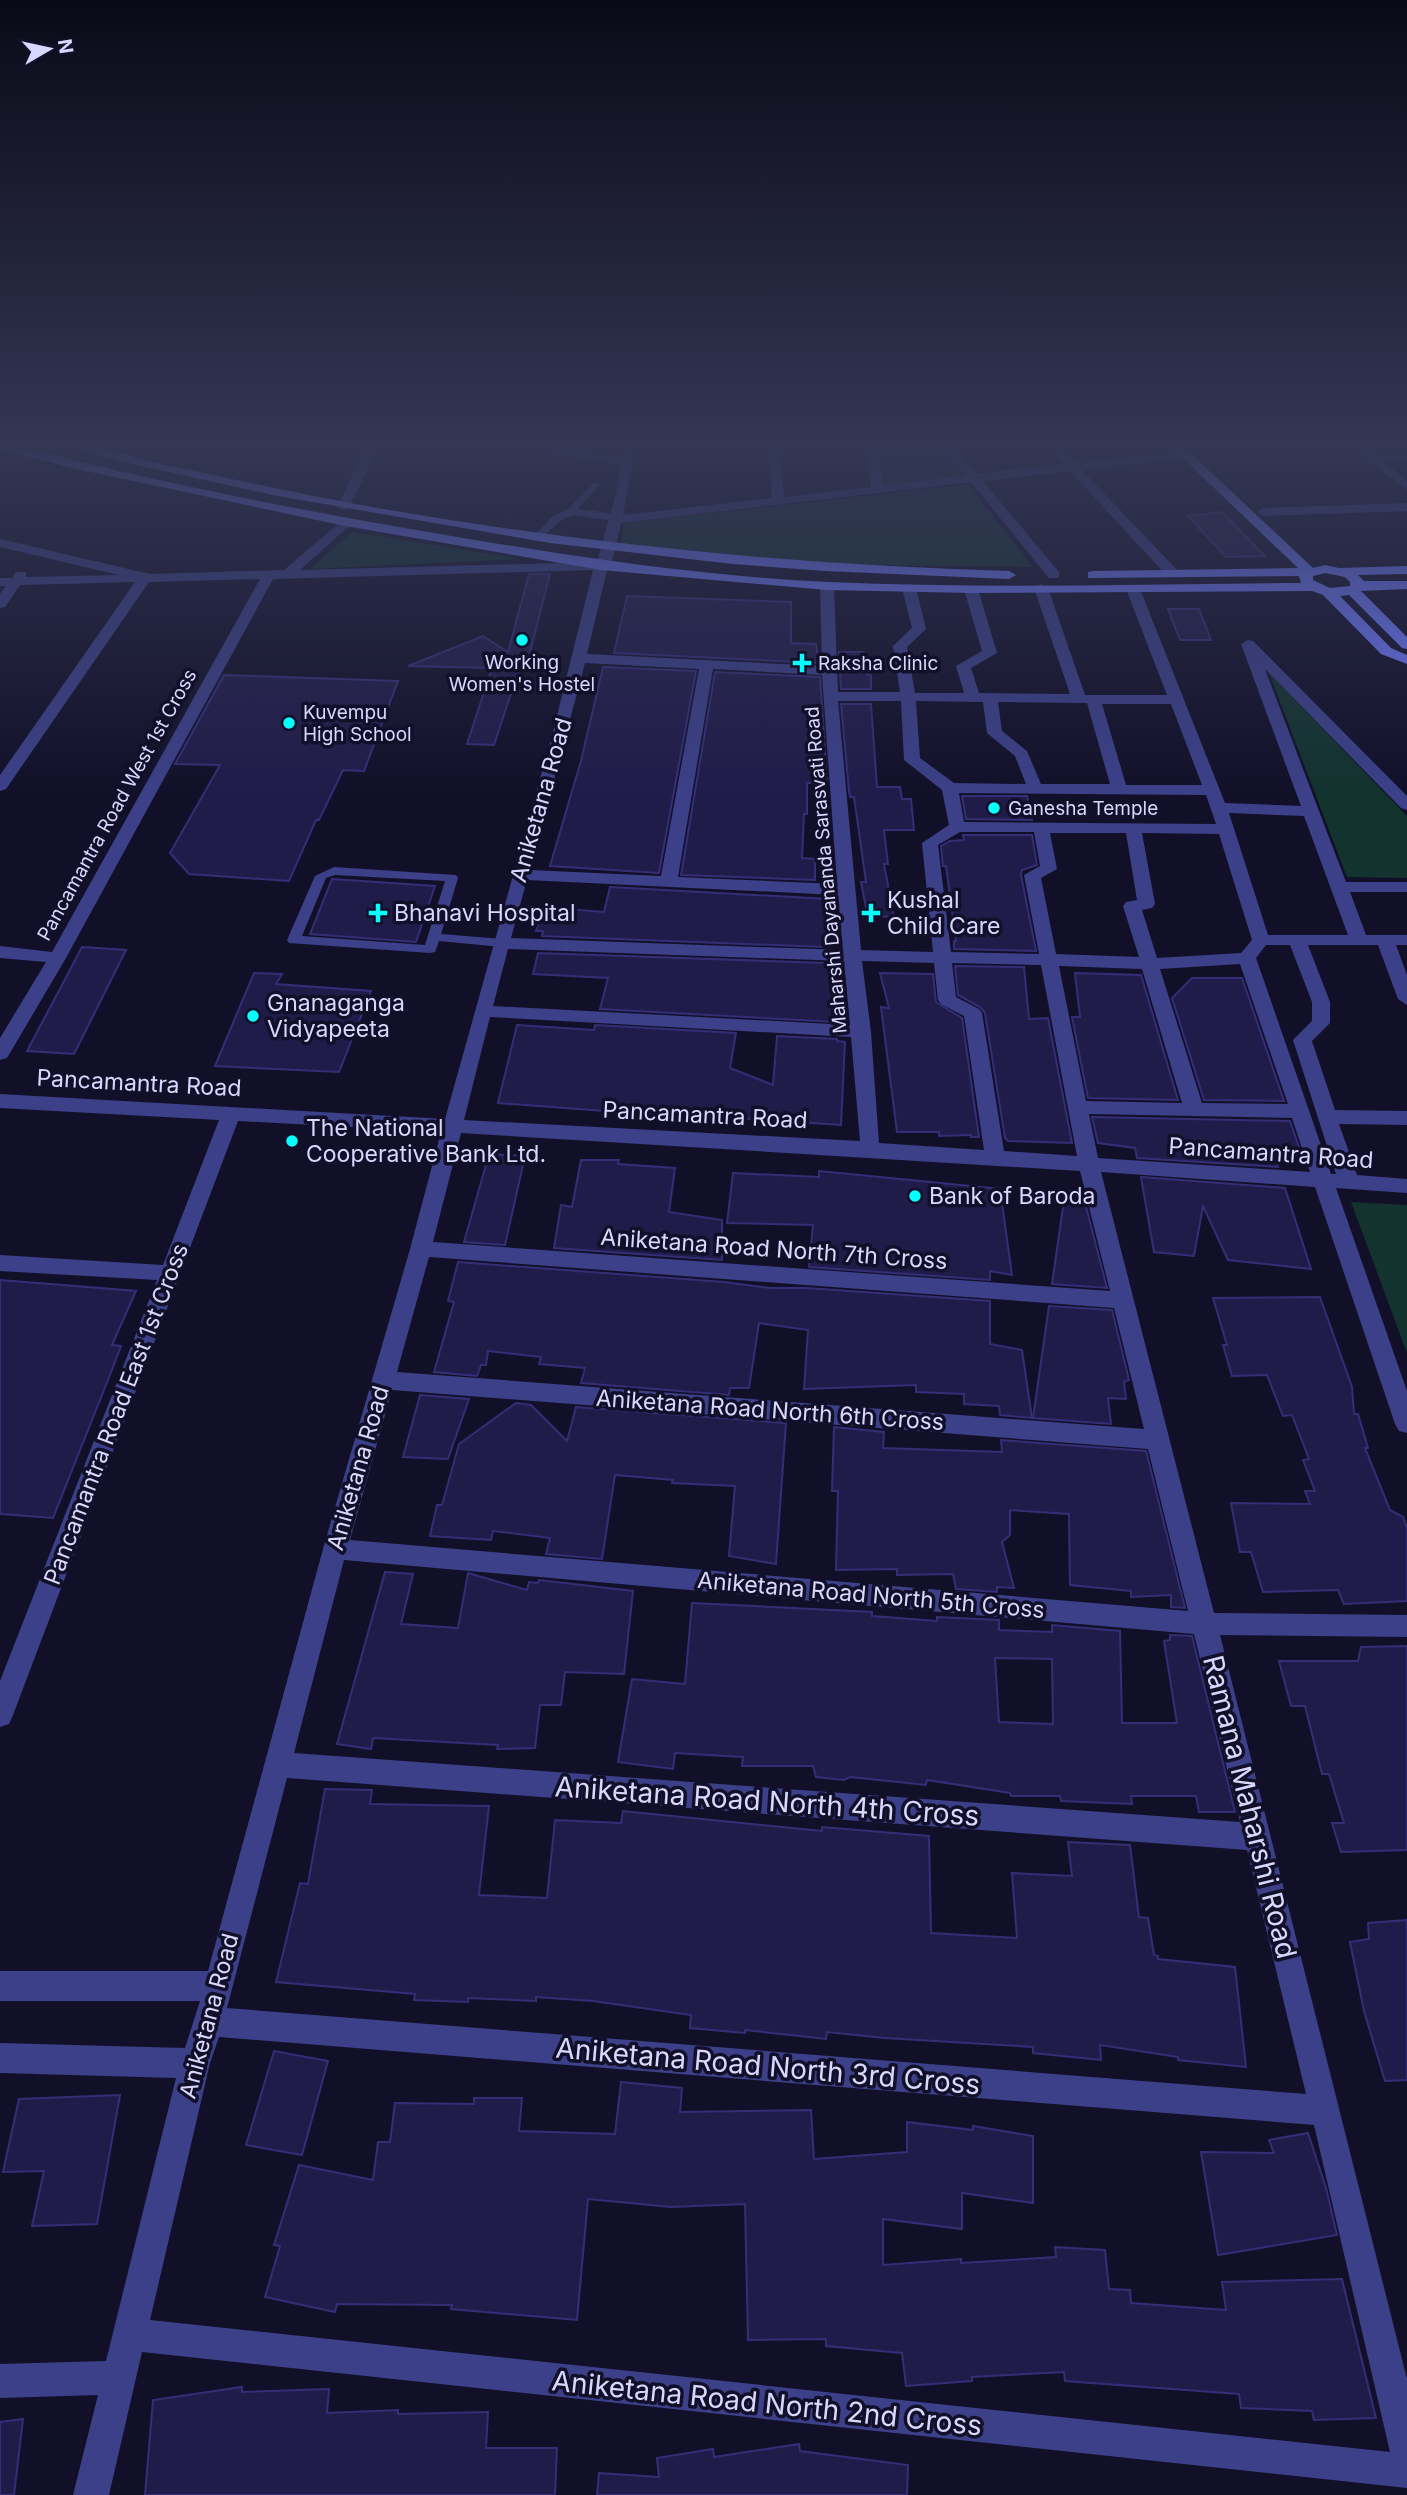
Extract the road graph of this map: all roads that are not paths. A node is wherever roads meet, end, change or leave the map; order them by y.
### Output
1 (32, 560) edge
2 (74, 560) edge
3 (303, 560) edge
4 (544, 560) edge
5 (604, 560) edge
6 (631, 560) edge
7 (671, 560) edge
8 (1042, 560) edge
9 (1160, 560) edge
10 (1298, 560) edge
11 (1316, 560) edge
12 (1325, 569) junction
13 (1407, 570) edge
14 (1342, 571) junction
15 (1310, 572) junction
16 (1173, 574) junction
17 (287, 575) junction
18 (1054, 575) junction
19 (268, 576) junction
20 (146, 577) junction
21 (17, 581) junction
22 (0, 582) edge
23 (1407, 585) edge
24 (827, 586) junction
25 (909, 588) junction
26 (1355, 588) junction
27 (971, 589) junction
28 (1041, 589) junction
29 (1133, 589) junction
30 (1321, 590) junction
31 (0, 604) edge
32 (1407, 645) edge
33 (580, 658) junction
34 (1407, 660) edge
35 (707, 664) junction
36 (828, 671) junction
37 (830, 696) junction
38 (908, 697) junction
39 (973, 697) junction
40 (990, 697) junction
41 (1086, 698) junction
42 (1177, 700) junction
43 (0, 786) edge
44 (950, 788) junction
45 (1035, 788) junction
46 (1119, 789) junction
47 (1212, 790) junction
48 (1407, 805) edge
49 (1219, 808) junction
50 (1309, 811) junction
51 (957, 827) junction
52 (1041, 828) junction
53 (1133, 828) junction
54 (1226, 829) junction
55 (520, 875) junction
56 (670, 881) junction
57 (1340, 887) junction
58 (1407, 887) edge
59 (847, 890) junction
60 (435, 937) junction
61 (1261, 940) junction
62 (1297, 940) junction
63 (1359, 940) junction
64 (1385, 940) junction
65 (1407, 940) edge
66 (502, 943) junction
67 (0, 952) edge
68 (855, 956) junction
69 (57, 958) junction
70 (943, 958) junction
71 (1247, 958) junction
72 (1048, 959) junction
73 (1147, 962) junction
74 (1407, 999) edge
75 (482, 1011) junction
76 (862, 1032) junction
77 (0, 1054) edge
78 (0, 1101) edge
79 (1077, 1107) junction
80 (1194, 1110) junction
81 (1301, 1111) junction
82 (232, 1112) junction
83 (1329, 1117) junction
84 (1407, 1118) edge
85 (452, 1124) junction
86 (870, 1149) junction
87 (995, 1159) junction
88 (1088, 1165) junction
89 (1322, 1180) junction
90 (1349, 1183) junction
91 (1407, 1186) edge
92 (421, 1250) junction
93 (0, 1263) edge
94 (169, 1273) junction
95 (1124, 1300) junction
96 (383, 1380) junction
97 (1407, 1424) edge
98 (1158, 1440) junction
99 (335, 1549) junction
100 (1206, 1624) junction
101 (1407, 1626) edge
102 (0, 1715) edge
103 (279, 1765) junction
104 (1255, 1837) junction
105 (0, 1986) edge
106 (218, 1986) junction
107 (209, 2021) junction
108 (0, 2058) edge
109 (195, 2063) junction
110 (1326, 2110) junction
111 (128, 2334) junction
112 (118, 2378) junction
113 (0, 2381) edge
114 (1407, 2450) edge
115 (1407, 2471) edge
116 (91, 2495) edge

1 - 21 street
2 - 20 street
3 - 17 street
4 - 17 street
5 - 33 street, Aniketana Road
6 - 24 main road
7 - 18 main road
8 - 18 street
9 - 16 street
10 - 15 main road
11 - 12 main road
12 - 14 main road
12 - 15 main road
13 - 14 main road
14 - 26 main road
15 - 16 main road
15 - 30 main road
16 - 18 main road
17 - 19 street
19 - 20 street
19 - 69 street, Pancamantra Road West 1st Cross
20 - 21 street
20 - 43 street
21 - 22 street
21 - 31 street
23 - 26 main road
24 - 25 main road
24 - 36 street, Maharshi Dayananda Sarasvati Road
25 - 27 main road
25 - 38 street
26 - 30 main road
26 - 32 main road
27 - 28 main road
27 - 39 street
28 - 29 main road
28 - 41 street
29 - 30 main road
29 - 42 street
30 - 34 main road
33 - 35 street
33 - 55 street, Aniketana Road
35 - 36 street
35 - 56 street
36 - 37 street, Maharshi Dayananda Sarasvati Road
37 - 38 street
37 - 59 street, Maharshi Dayananda Sarasvati Road
38 - 39 street
38 - 44 street
39 - 40 street
40 - 41 street
40 - 45 street
41 - 42 street
41 - 46 street
42 - 47 street
44 - 45 street
44 - 51 street
45 - 46 street
46 - 47 street
47 - 49 street
48 - 50 street
49 - 50 street
49 - 54 street
50 - 57 street
51 - 52 street
51 - 70 street
52 - 53 street
52 - 72 street, Ramana Maharshi Road
53 - 54 street
53 - 73 street
54 - 61 street
55 - 56 street
55 - 66 street, Aniketana Road
56 - 59 street
57 - 58 street
57 - 63 street
59 - 68 street, Maharshi Dayananda Sarasvati Road
60 - 60 lane
60 - 66 lane
61 - 62 street
61 - 71 street
62 - 63 street
62 - 83 street
63 - 64 street
64 - 65 street
64 - 74 street
66 - 68 street
66 - 75 street, Aniketana Road
67 - 69 street
68 - 70 street
68 - 76 street, Maharshi Dayananda Sarasvati Road
69 - 77 street, Pancamantra Road West 1st Cross
70 - 72 street
70 - 87 street
71 - 73 street
71 - 81 street
72 - 73 street
72 - 79 street, Ramana Maharshi Road
73 - 80 street
75 - 76 street
75 - 85 street, Aniketana Road
76 - 86 street, Maharshi Dayananda Sarasvati Road
78 - 82 street, Pancamantra Road
79 - 80 street
79 - 88 street, Ramana Maharshi Road
80 - 81 street
81 - 89 street
82 - 85 street, Pancamantra Road
82 - 94 street, Pancamantra Road East 1st Cross
83 - 84 street
83 - 90 street
85 - 86 street, Pancamantra Road
85 - 92 street, Aniketana Road
86 - 87 street, Pancamantra Road
87 - 88 street, Pancamantra Road
88 - 89 street, Pancamantra Road
88 - 95 street, Ramana Maharshi Road
89 - 90 street, Pancamantra Road
89 - 97 street
90 - 91 street, Pancamantra Road
92 - 95 street, Aniketana Road North 7th Cross
92 - 96 street, Aniketana Road
93 - 94 street
94 - 102 street, Pancamantra Road East 1st Cross
95 - 98 street, Ramana Maharshi Road
96 - 98 street, Aniketana Road North 6th Cross
96 - 99 street, Aniketana Road
98 - 100 street, Ramana Maharshi Road
99 - 100 street, Aniketana Road North 5th Cross
99 - 103 street, Aniketana Road
100 - 101 street, Aniketana Road North 5th Cross
100 - 104 street, Ramana Maharshi Road
103 - 104 street, Aniketana Road North 4th Cross
103 - 106 street, Aniketana Road
104 - 110 street, Ramana Maharshi Road
105 - 106 street
106 - 107 street, Aniketana Road
107 - 109 street, Aniketana Road
107 - 110 street, Aniketana Road North 3rd Cross
108 - 109 street
109 - 111 street, Aniketana Road
110 - 114 street, Ramana Maharshi Road
111 - 112 street, Aniketana Road
111 - 115 street, Aniketana Road North 2nd Cross
112 - 113 street
112 - 116 street, Aniketana Road

